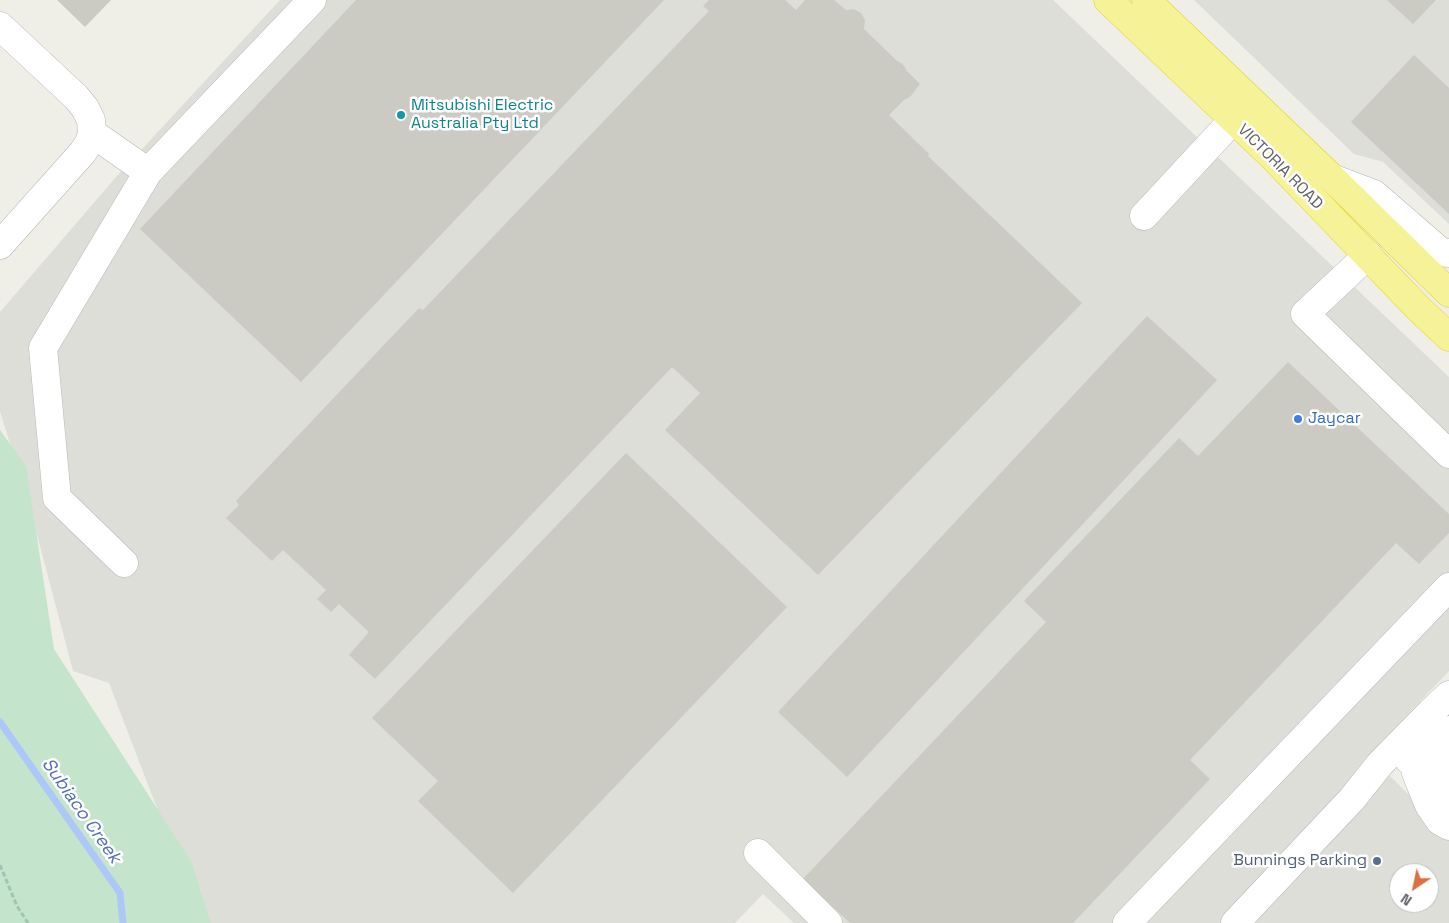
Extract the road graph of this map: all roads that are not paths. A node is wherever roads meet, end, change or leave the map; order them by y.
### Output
1 (312, 0) edge
2 (1108, 0) edge
3 (1146, 0) edge
4 (0, 26) edge
5 (1233, 120) junction
6 (92, 132) junction
7 (148, 172) junction
8 (1332, 178) junction
9 (1144, 216) dead end
10 (0, 245) edge
11 (1449, 253) edge
12 (1368, 255) junction
13 (1449, 292) edge
14 (1449, 337) edge
15 (1449, 454) edge
16 (124, 563) dead end
17 (1449, 586) edge
18 (1443, 713) edge
19 (1449, 742) edge
20 (1415, 756) junction
21 (1352, 799) junction
22 (1449, 801) edge
23 (1449, 826) edge
24 (758, 853) dead end
25 (828, 923) edge
26 (1127, 923) edge
27 (1235, 923) edge

1 - 7 street
2 - 5 highway, VICTORIA ROAD
3 - 8 highway, VICTORIA ROAD
4 - 6 street
5 - 9 street
5 - 12 highway, VICTORIA ROAD
6 - 7 street
6 - 10 street
7 - 16 street
8 - 11 street
8 - 13 highway, VICTORIA ROAD
12 - 14 highway, VICTORIA ROAD
12 - 15 street
17 - 26 street
18 - 20 street
18 - 21 street
19 - 22 street
20 - 21 street
20 - 23 street
21 - 27 street
24 - 25 street

